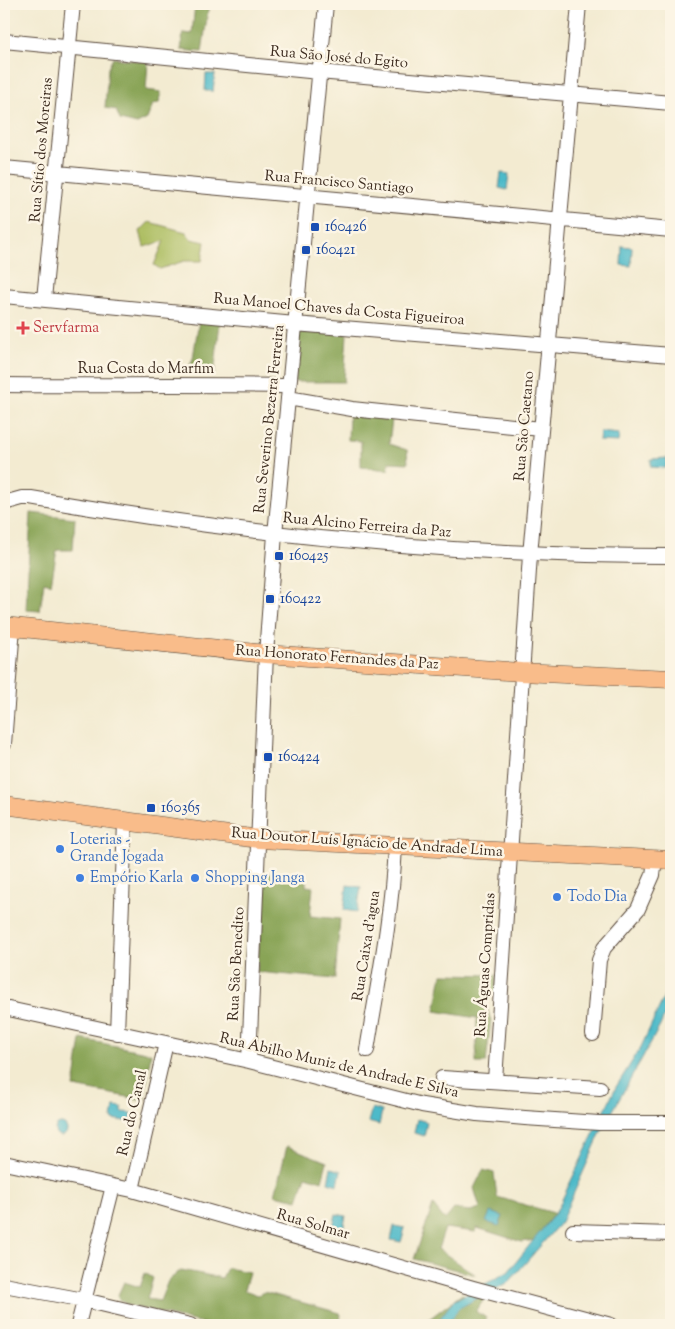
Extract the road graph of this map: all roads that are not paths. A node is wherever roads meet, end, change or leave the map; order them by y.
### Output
1 (73, 4) edge
2 (326, 4) edge
3 (579, 4) edge
4 (4, 41) edge
5 (68, 46) junction
6 (319, 72) junction
7 (570, 95) junction
8 (671, 103) edge
9 (4, 168) edge
10 (56, 174) junction
11 (308, 197) junction
12 (560, 220) junction
13 (671, 230) edge
14 (4, 296) edge
15 (44, 299) junction
16 (296, 324) junction
17 (548, 345) junction
18 (671, 355) edge
19 (4, 385) edge
20 (288, 392) junction
21 (541, 429) junction
22 (4, 503) edge
23 (274, 534) junction
24 (530, 555) junction
25 (671, 556) edge
26 (8, 627) edge
27 (266, 654) junction
28 (521, 672) junction
29 (671, 679) edge
30 (4, 744) edge
31 (4, 805) edge
32 (125, 822) junction
33 (259, 839) junction
34 (394, 846) junction
35 (509, 852) junction
36 (663, 860) edge
37 (4, 1008) edge
38 (117, 1033) junction
39 (593, 1034) dead end
40 (166, 1044) junction
41 (367, 1050) dead end
42 (249, 1061) junction
43 (442, 1078) dead end
44 (495, 1080) junction
45 (600, 1088) dead end
46 (671, 1123) edge
47 (4, 1163) edge
48 (113, 1186) junction
49 (132, 1190) junction
50 (573, 1232) dead end
51 (671, 1234) edge
52 (4, 1285) edge
53 (84, 1300) junction
54 (569, 1320) edge
55 (78, 1325) edge
56 (190, 1325) edge
57 (611, 1325) edge

1 - 5 street, Rua Sítio dos Moreiras
2 - 6 street, Rua Severino Bezerra Ferreira
3 - 7 street, Rua São Caetano
4 - 5 street, Rua São José do Egito
5 - 6 street, Rua São José do Egito
5 - 10 street, Rua Sítio dos Moreiras
6 - 7 street, Rua São José do Egito
6 - 11 street, Rua Severino Bezerra Ferreira
7 - 8 street, Rua São José do Egito
7 - 12 street, Rua São Caetano
9 - 10 street, Rua Francisco Santiago
10 - 11 street, Rua Francisco Santiago
10 - 15 street, Rua Sítio dos Moreiras
11 - 12 street, Rua Francisco Santiago
11 - 16 street, Rua Severino Bezerra Ferreira
12 - 13 street, Rua Francisco Santiago
12 - 17 street, Rua São Caetano
14 - 15 street, Rua Manoel Chaves da Costa Figueiroa
15 - 16 street, Rua Manoel Chaves da Costa Figueiroa
16 - 17 street, Rua Manoel Chaves da Costa Figueiroa
16 - 20 street, Rua Severino Bezerra Ferreira
17 - 18 street, Rua Manoel Chaves da Costa Figueiroa
17 - 21 street, Rua São Caetano
19 - 20 street, Rua Costa do Marfim
20 - 21 street, Rua Costa do Marfim
20 - 23 street, Rua Severino Bezerra Ferreira
21 - 24 street, Rua São Caetano
22 - 23 street, Rua Alcino Ferreira da Paz
23 - 24 street, Rua Alcino Ferreira da Paz
23 - 27 street, Rua Severino Bezerra Ferreira
24 - 25 street, Rua Alcino Ferreira da Paz
24 - 28 street, Rua São Caetano
26 - 27 main road, Rua Honorato Fernandes da Paz
26 - 30 street
27 - 28 main road, Rua Honorato Fernandes da Paz
27 - 33 street, Rua Severino Bezerra Ferreira
28 - 29 main road, Rua Honorato Fernandes da Paz
28 - 35 street, Rua São Caetano
31 - 32 main road, Rua Doutor Luís Ignácio de Andrade Lima
32 - 33 main road, Rua Doutor Luís Ignácio de Andrade Lima
32 - 38 street
33 - 34 main road, Rua Doutor Luís Ignácio de Andrade Lima
33 - 42 street, Rua São Benedito
34 - 35 main road, Rua Doutor Luís Ignácio de Andrade Lima
34 - 41 street, Rua Caixa d'agua
35 - 36 main road, Rua Doutor Luís Ignácio de Andrade Lima
35 - 44 street, Rua Águas Compridas
36 - 39 street
37 - 38 street, Rua Abilho Muniz de Andrade E Silva
38 - 40 street, Rua Abilho Muniz de Andrade E Silva
40 - 42 street, Rua Abilho Muniz de Andrade E Silva
40 - 49 street, Rua do Canal
42 - 46 street, Rua Abilho Muniz de Andrade E Silva
43 - 44 street
44 - 45 street
47 - 48 street, Rua Solmar
48 - 49 street, Rua Solmar
48 - 53 street
49 - 54 street, Rua Solmar
50 - 51 street
52 - 53 street
53 - 55 street
53 - 56 street
54 - 57 street, Rua Solmar

